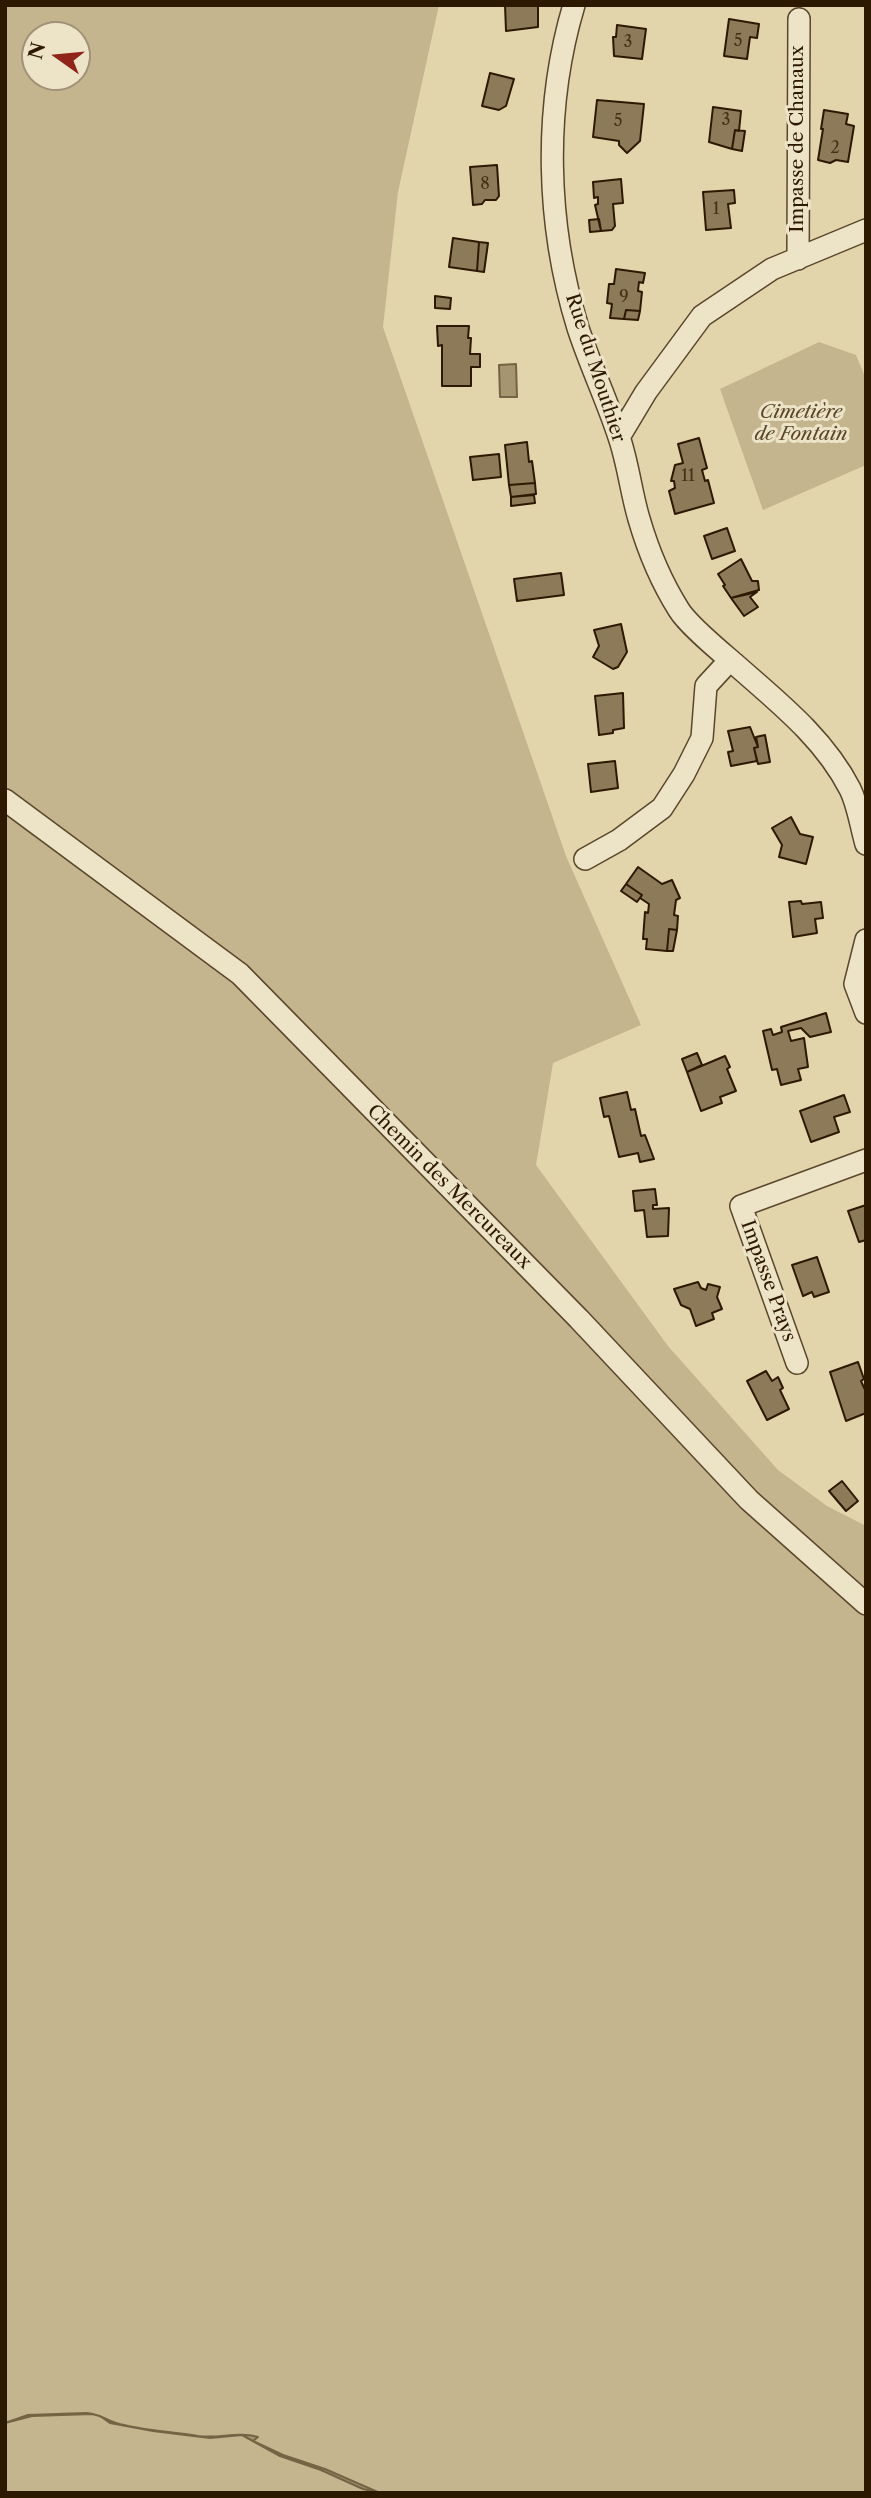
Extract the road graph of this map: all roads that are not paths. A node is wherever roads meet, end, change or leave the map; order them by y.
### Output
1 (574, 5) edge
2 (799, 19) dead end
3 (866, 230) edge
4 (797, 259) junction
5 (619, 436) junction
6 (730, 660) junction
7 (5, 800) edge
8 (866, 845) edge
9 (585, 859) dead end
10 (866, 940) edge
11 (866, 1013) edge
12 (866, 1160) edge
13 (797, 1363) dead end
14 (866, 1604) edge

1 - 5 street, Rue du Mouthier
2 - 4 street, Impasse de Chanaux
3 - 4 street
4 - 5 street
5 - 6 street, Rue du Mouthier
6 - 8 street, Rue du Mouthier
6 - 9 street
7 - 14 street, Chemin des Mercureaux
10 - 11 street
12 - 13 street, Impasse Prays

